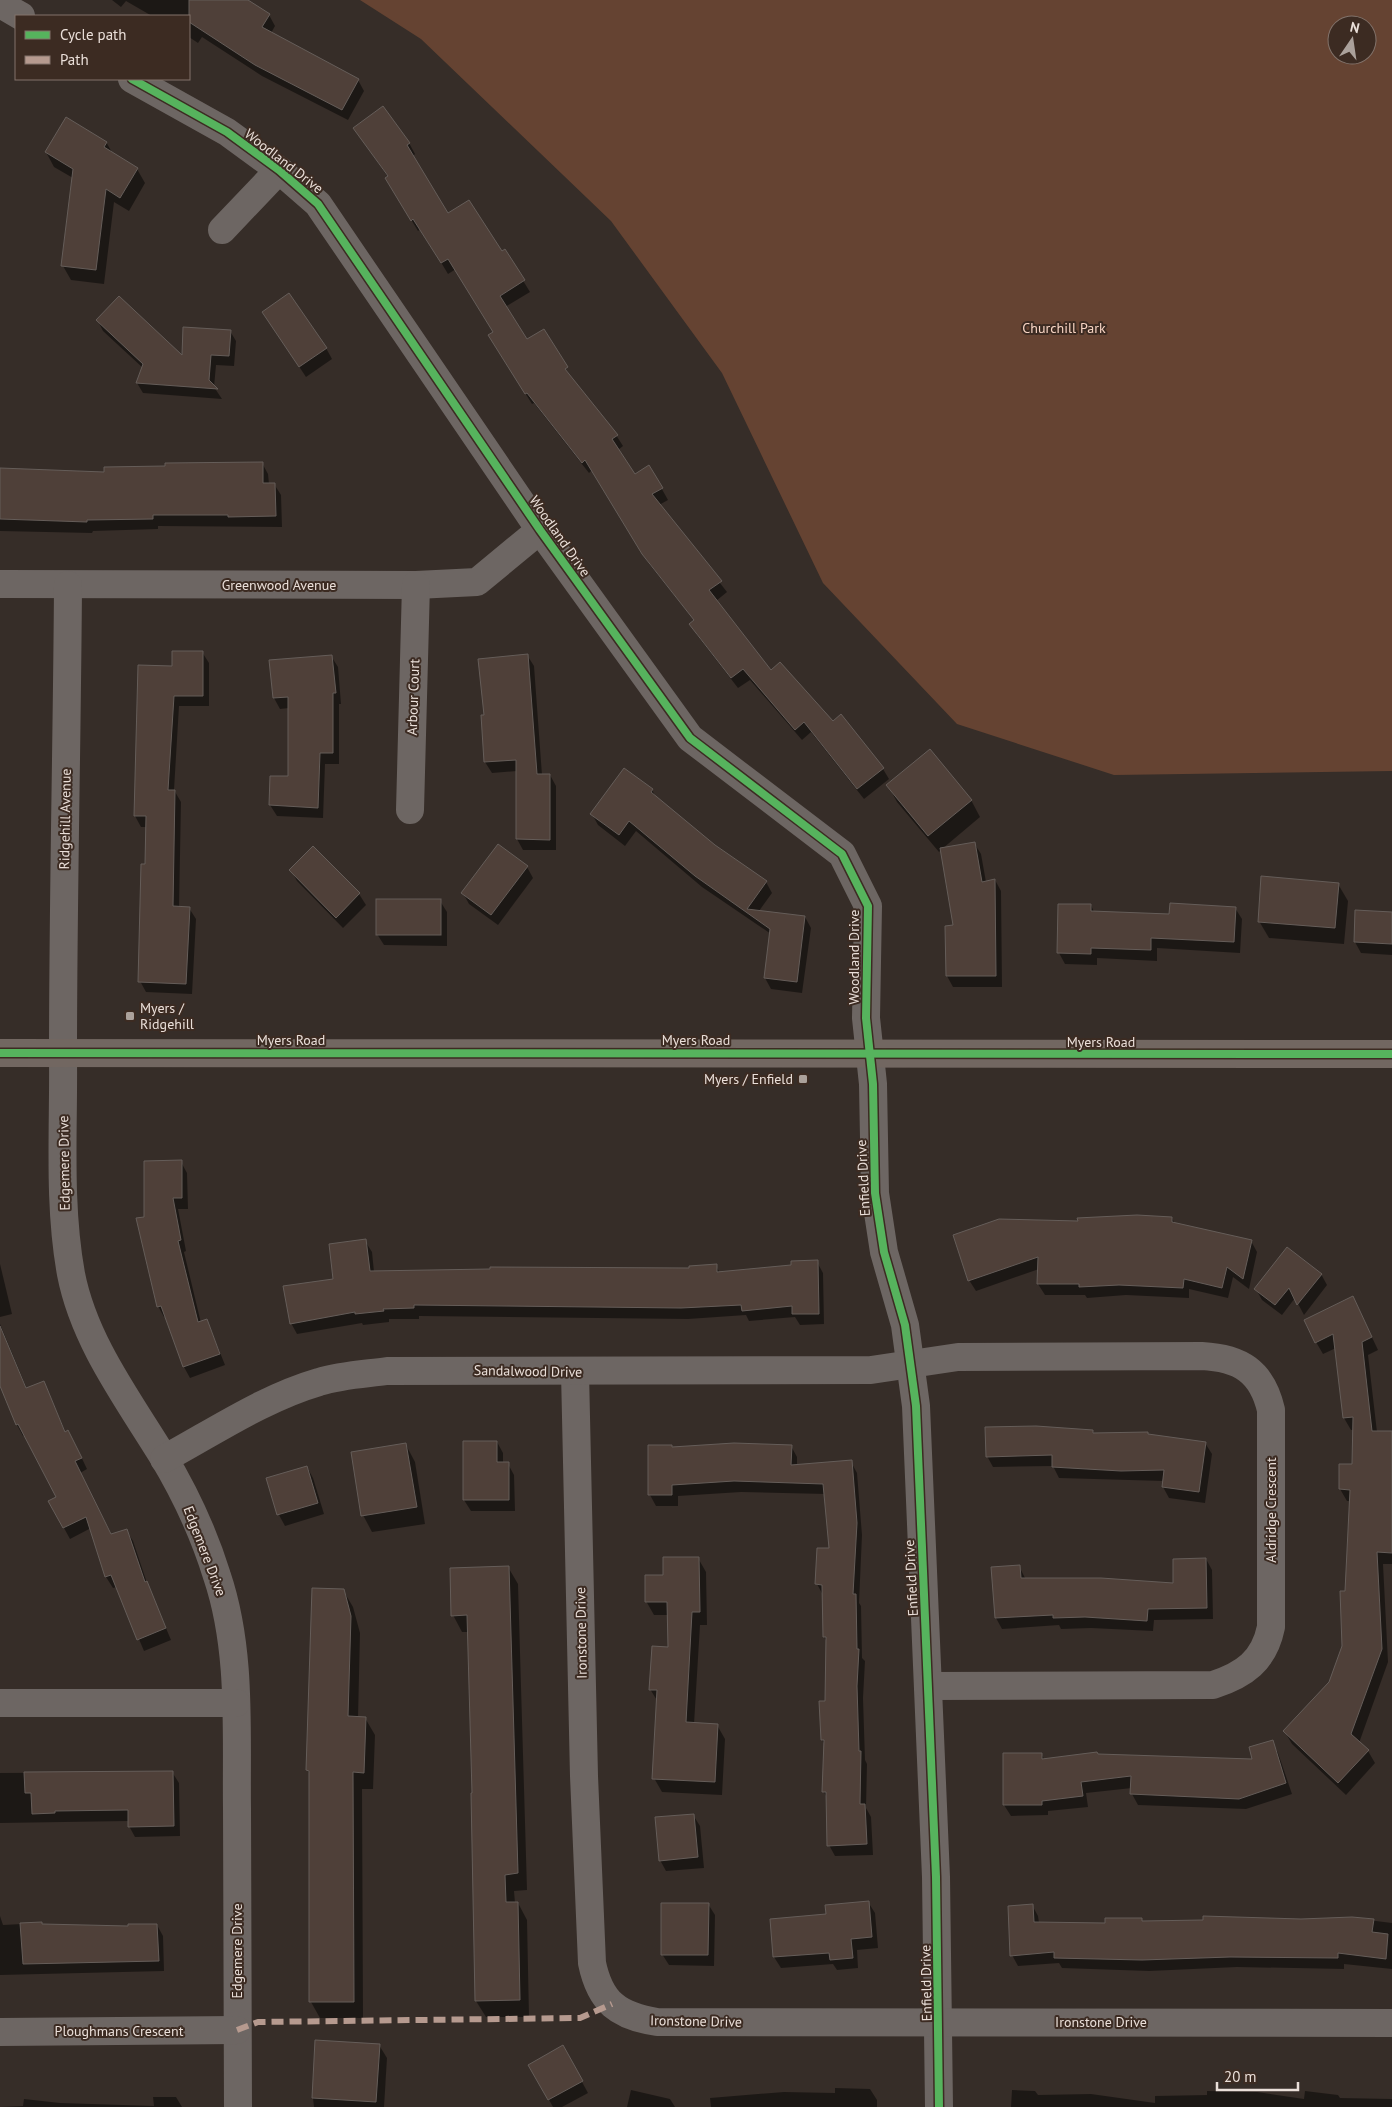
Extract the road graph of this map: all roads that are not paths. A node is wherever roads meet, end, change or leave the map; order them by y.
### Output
1 (0, 4) edge
2 (19, 15) edge
3 (134, 80) edge
4 (279, 170) junction
5 (222, 230) dead end
6 (540, 530) junction
7 (0, 584) edge
8 (416, 584) junction
9 (68, 585) junction
10 (410, 810) dead end
11 (0, 1053) edge
12 (64, 1053) junction
13 (870, 1053) junction
14 (1392, 1054) edge
15 (911, 1364) junction
16 (575, 1372) junction
17 (164, 1459) junction
18 (928, 1686) junction
19 (0, 1703) edge
20 (236, 1703) junction
21 (940, 2022) junction
22 (1392, 2023) edge
23 (237, 2030) junction
24 (0, 2032) edge
25 (238, 2107) edge
26 (939, 2107) edge

1 - 2 street
3 - 4 street, Woodland Drive
4 - 5 street
4 - 6 street, Woodland Drive
6 - 8 street, Greenwood Avenue
6 - 13 street, Woodland Drive
7 - 9 street, Greenwood Avenue
8 - 9 street, Greenwood Avenue
8 - 10 street, Arbour Court
9 - 12 street, Ridgehill Avenue
11 - 12 main road, Myers Road
12 - 13 main road, Myers Road
12 - 17 street, Edgemere Drive
13 - 14 main road, Myers Road
13 - 15 street, Enfield Drive
15 - 16 street, Sandalwood Drive
15 - 18 street, Enfield Drive
15 - 18 street, Aldridge Crescent
16 - 17 street, Sandalwood Drive
16 - 21 street, Ironstone Drive
17 - 20 street, Edgemere Drive
18 - 21 street, Enfield Drive
19 - 20 street
20 - 23 street, Edgemere Drive
21 - 22 street, Ironstone Drive
21 - 26 street, Enfield Drive
23 - 24 street, Ploughmans Crescent
23 - 25 street, Edgemere Drive

